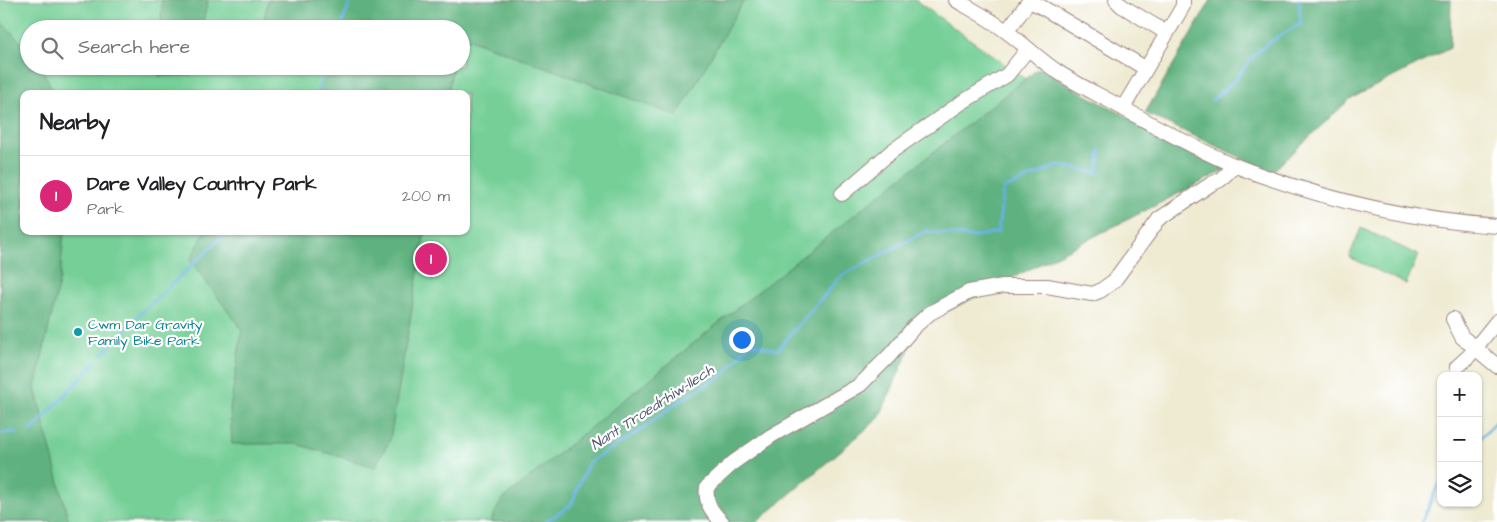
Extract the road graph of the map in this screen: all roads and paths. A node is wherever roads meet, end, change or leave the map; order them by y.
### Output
1 (956, 0) edge
2 (1116, 0) edge
3 (1183, 0) edge
4 (1030, 1) edge
5 (1007, 31) junction
6 (1166, 33) junction
7 (1028, 50) junction
8 (1145, 68) junction
9 (1123, 108) junction
10 (1235, 165) junction
11 (842, 194) dead end
12 (1497, 226) edge
13 (1454, 319) dead end
14 (1497, 321) edge
15 (1476, 348) junction
16 (1497, 366) edge
17 (1457, 367) dead end
18 (722, 522) edge

1 - 5 lane
2 - 6 lane
3 - 6 lane
4 - 5 lane
4 - 8 lane
5 - 7 lane
6 - 8 lane
7 - 9 lane
7 - 11 lane
8 - 9 lane
9 - 10 lane
10 - 12 lane
10 - 18 lane
13 - 15 lane
14 - 15 lane
15 - 16 lane
15 - 17 lane

